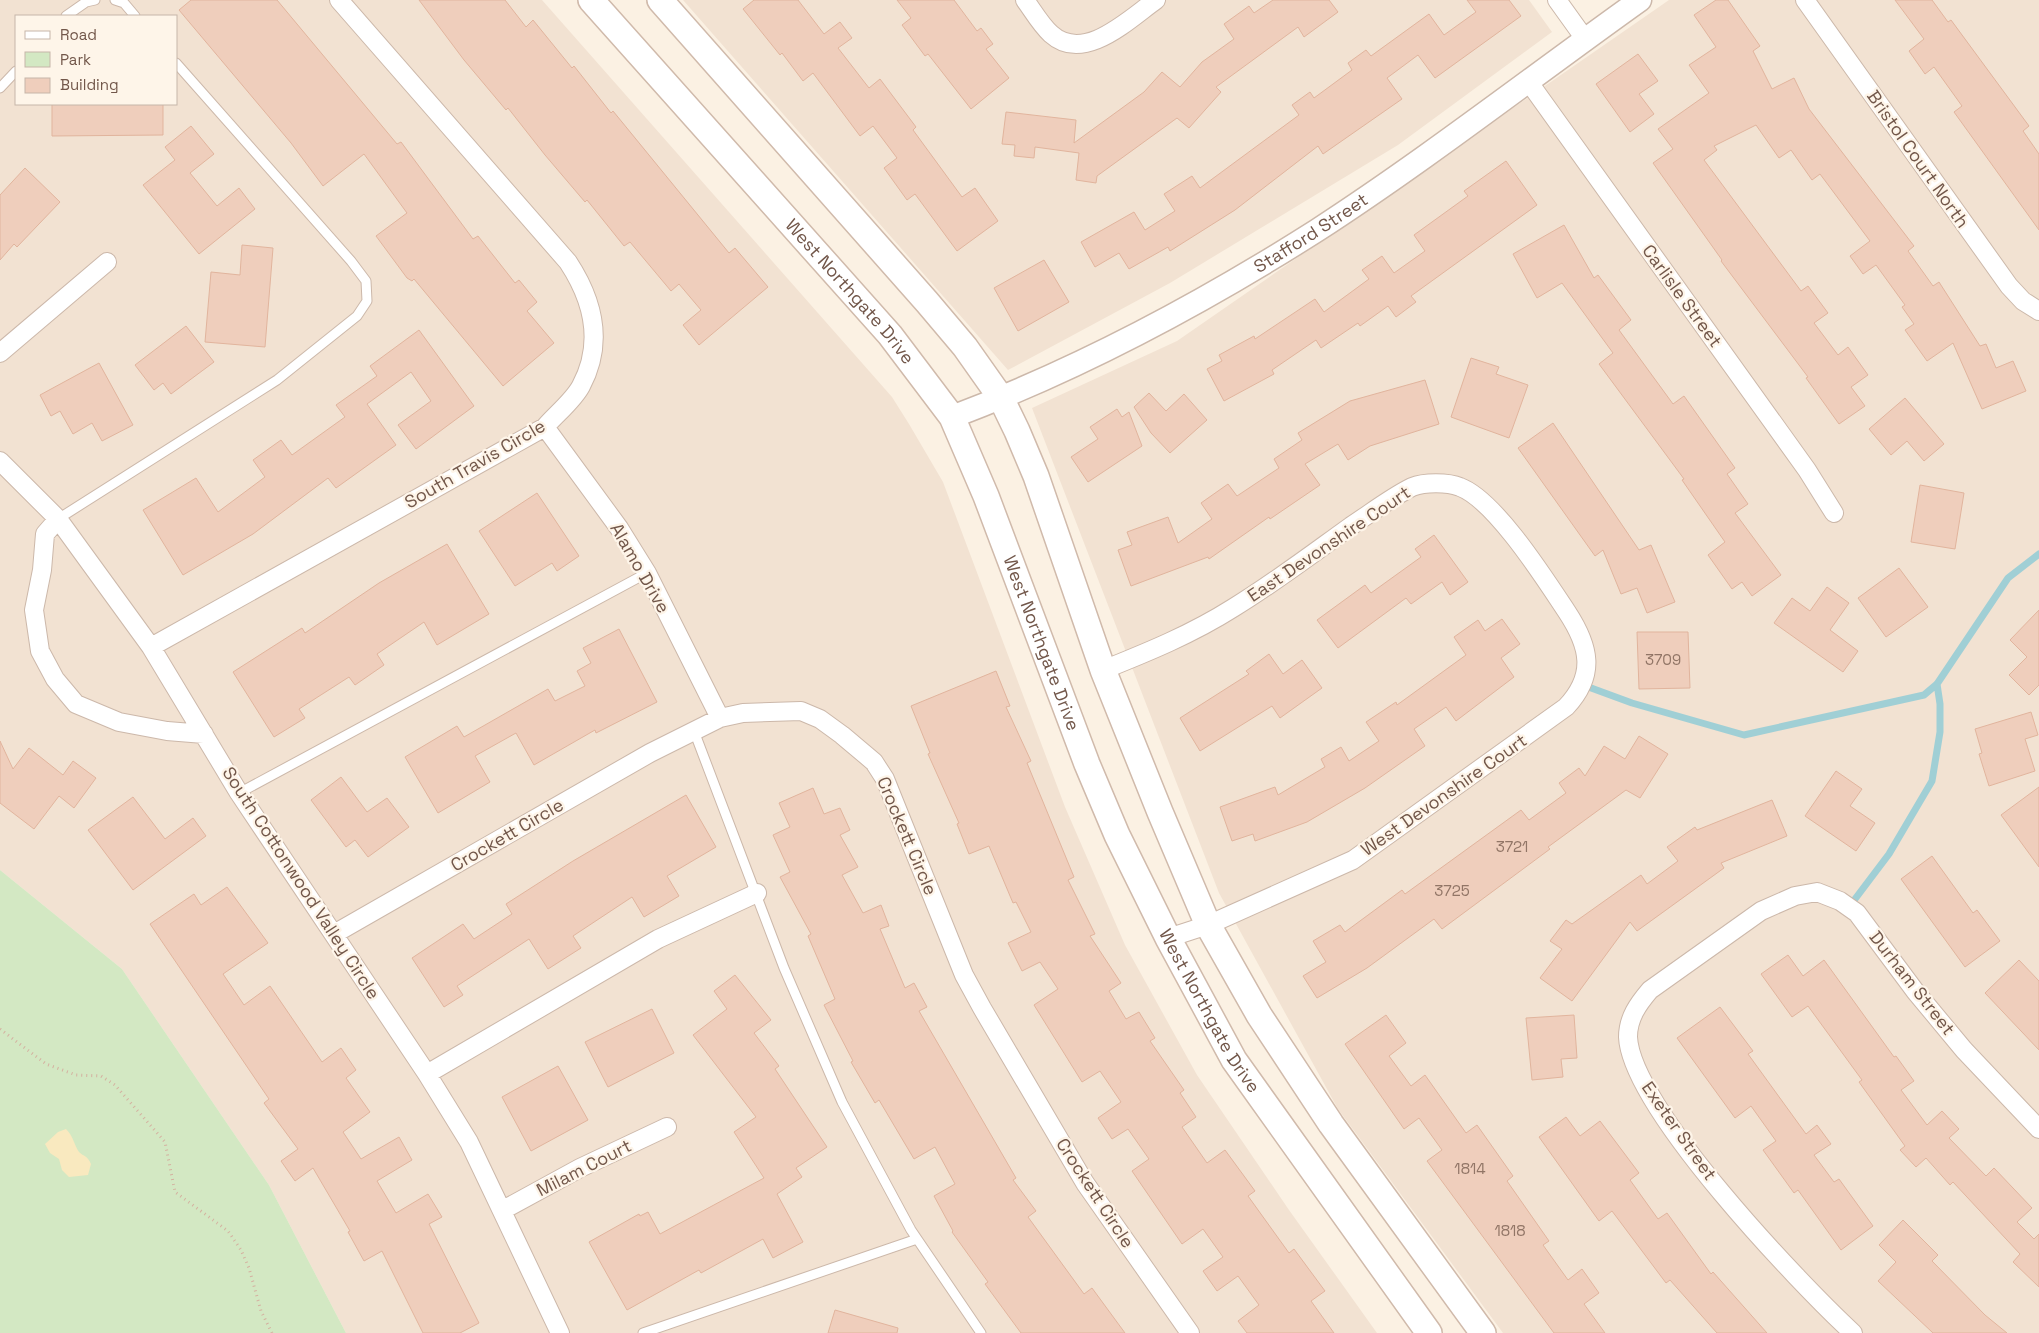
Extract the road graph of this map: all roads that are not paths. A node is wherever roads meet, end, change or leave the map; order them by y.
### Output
1 (95, 0) edge
2 (115, 0) edge
3 (339, 0) edge
4 (591, 0) edge
5 (660, 0) edge
6 (1025, 0) edge
7 (1156, 0) edge
8 (1557, 0) edge
9 (1640, 0) edge
10 (1806, 0) edge
11 (67, 15) edge
12 (134, 15) edge
13 (1585, 39) junction
14 (178, 65) edge
15 (15, 71) edge
16 (1528, 81) junction
17 (0, 88) edge
18 (107, 262) dead end
19 (2039, 311) edge
20 (0, 353) edge
21 (1001, 398) junction
22 (952, 417) junction
23 (545, 427) junction
24 (0, 461) edge
25 (1834, 513) dead end
26 (58, 519) junction
27 (1534, 566) joint
28 (647, 573) junction
29 (150, 647) junction
30 (1103, 670) junction
31 (720, 718) junction
32 (694, 731) junction
33 (204, 734) junction
34 (239, 793) junction
35 (757, 893) junction
36 (1761, 911) joint
37 (1208, 925) junction
38 (334, 934) junction
39 (1168, 938) junction
40 (427, 1074) junction
41 (667, 1127) dead end
42 (2039, 1129) edge
43 (503, 1210) junction
44 (917, 1239) junction
45 (560, 1333) edge
46 (643, 1333) edge
47 (981, 1333) edge
48 (1190, 1333) edge
49 (1429, 1333) edge
50 (1483, 1333) edge
51 (1853, 1333) edge

1 - 11 lane
2 - 12 lane
3 - 23 street, South Travis Circle
4 - 22 main road, West Northgate Drive
5 - 21 main road
6 - 7 street
8 - 13 street
9 - 13 street, Stafford Street
10 - 19 street, Bristol Court North
13 - 16 street, Stafford Street
14 - 26 lane
15 - 17 lane
16 - 21 street, Stafford Street
16 - 25 street, Carlisle Street
18 - 20 street
21 - 22 street, Stafford Street
21 - 30 main road
22 - 39 main road, West Northgate Drive
23 - 28 street, Alamo Drive
23 - 29 street, South Travis Circle
24 - 26 street, South Cottonwood Valley Circle
26 - 29 street, South Cottonwood Valley Circle
26 - 33 street
27 - 30 street, East Devonshire Court
27 - 37 street, West Devonshire Court
28 - 31 street, Alamo Drive
28 - 34 lane
29 - 33 street, South Cottonwood Valley Circle
30 - 37 main road
31 - 32 street, Crockett Circle
31 - 48 street, Crockett Circle
32 - 35 lane
32 - 38 street, Crockett Circle
33 - 34 street, South Cottonwood Valley Circle
34 - 38 street, South Cottonwood Valley Circle
35 - 40 street
35 - 44 lane
36 - 42 street, Durham Street
36 - 51 street, Exeter Street
37 - 39 street, West Devonshire Court
37 - 50 main road
38 - 40 street, South Cottonwood Valley Circle
39 - 49 main road, West Northgate Drive
40 - 43 street, South Cottonwood Valley Circle
41 - 43 street, Milam Court
43 - 45 street, South Cottonwood Valley Circle
44 - 46 lane
44 - 47 lane

